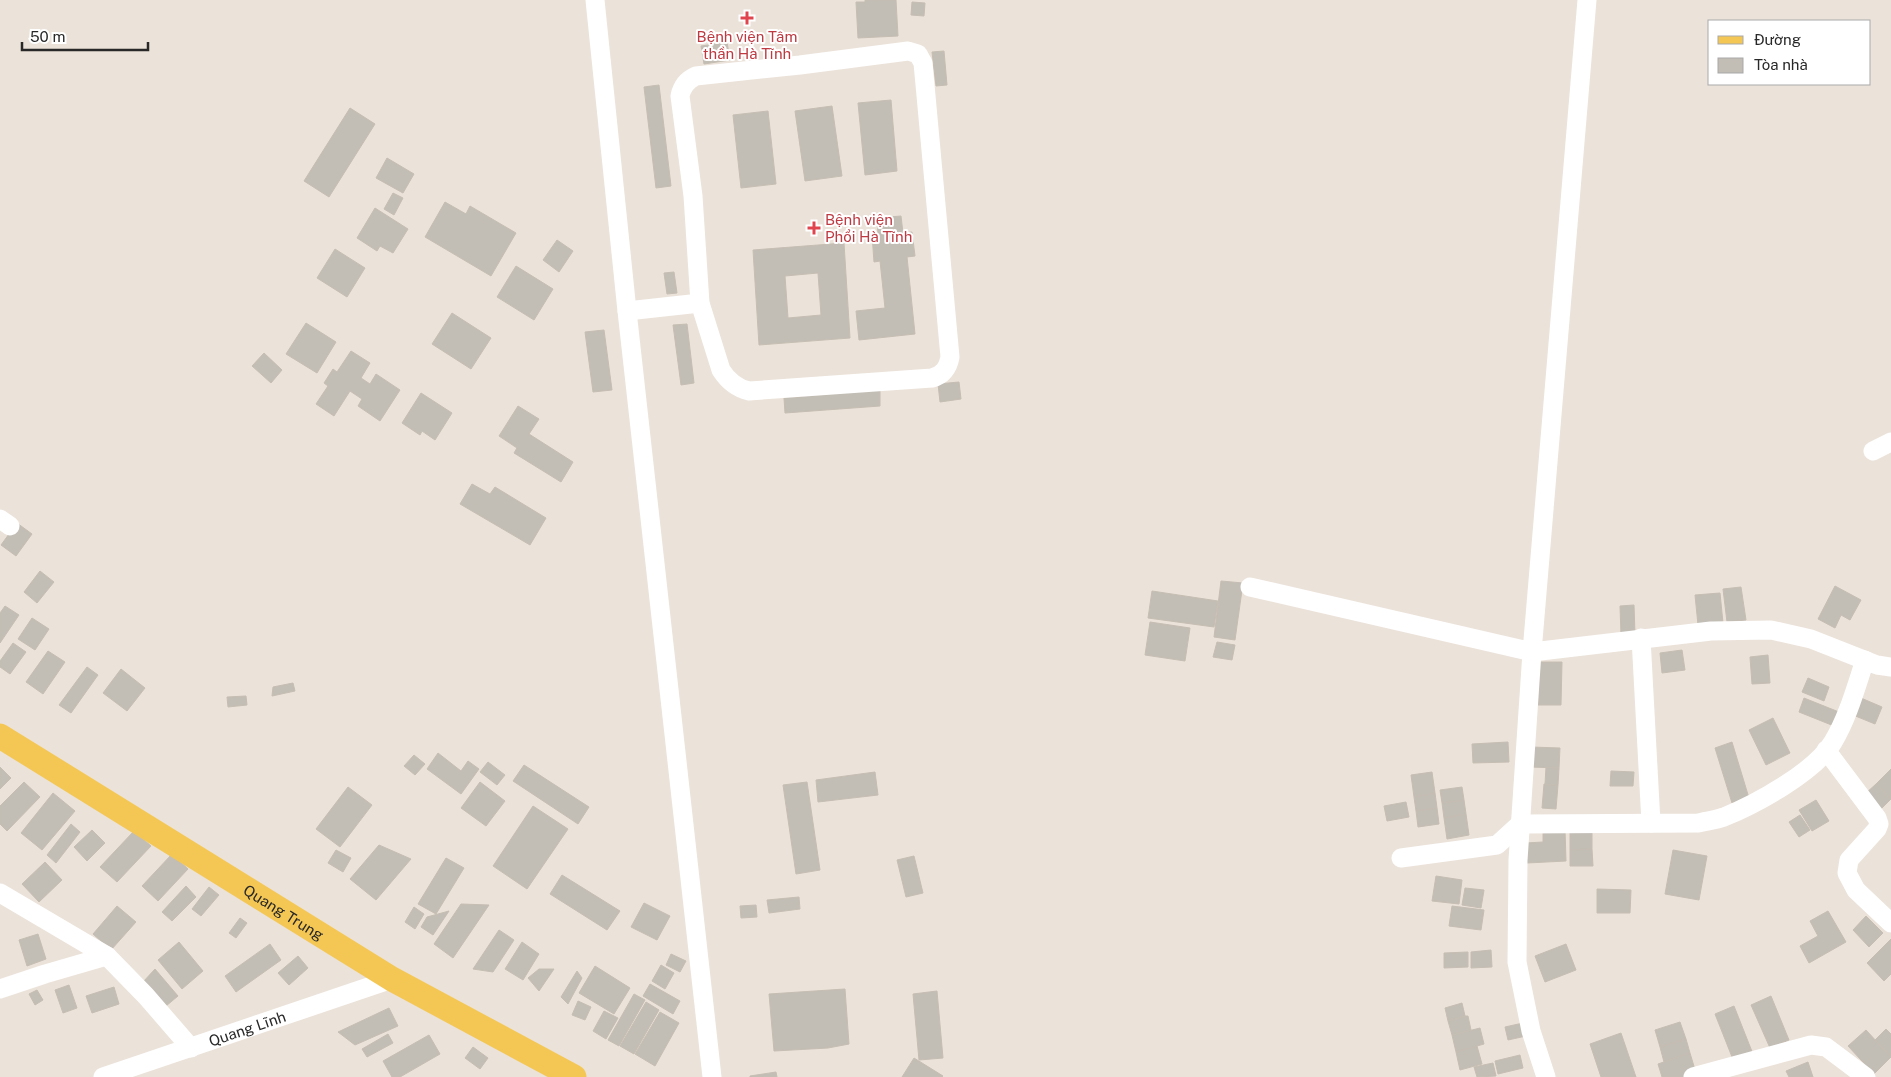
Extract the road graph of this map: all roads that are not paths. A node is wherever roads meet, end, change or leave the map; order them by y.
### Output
1 (595, 0) edge
2 (1587, 0) edge
3 (700, 304) junction
4 (627, 311) junction
5 (1891, 442) edge
6 (1873, 450) dead end
7 (1250, 587) dead end
8 (1641, 638) junction
9 (1532, 652) junction
10 (1865, 660) junction
11 (1891, 667) edge
12 (0, 736) edge
13 (1826, 750) junction
14 (1520, 824) junction
15 (1651, 824) junction
16 (1400, 858) dead end
17 (0, 893) edge
18 (1891, 923) edge
19 (108, 956) junction
20 (392, 979) junction
21 (0, 989) edge
22 (191, 1048) junction
23 (103, 1077) edge
24 (574, 1077) edge
25 (712, 1077) edge
26 (1546, 1077) edge
27 (1693, 1077) edge
28 (1866, 1077) edge

1 - 4 street
2 - 9 street
3 - 3 street
3 - 4 street
4 - 25 street
5 - 6 street
7 - 9 street
8 - 9 street
8 - 10 street
8 - 15 street
9 - 14 street
10 - 11 street
10 - 13 street
12 - 20 main road, Quang Trung
13 - 15 street
13 - 18 street
14 - 15 street
14 - 16 street
14 - 26 street
17 - 19 street
19 - 21 street
19 - 22 street
20 - 22 street, Quang Lĩnh
20 - 24 main road, Quang Trung
22 - 23 street, Quang Lĩnh
27 - 28 street

